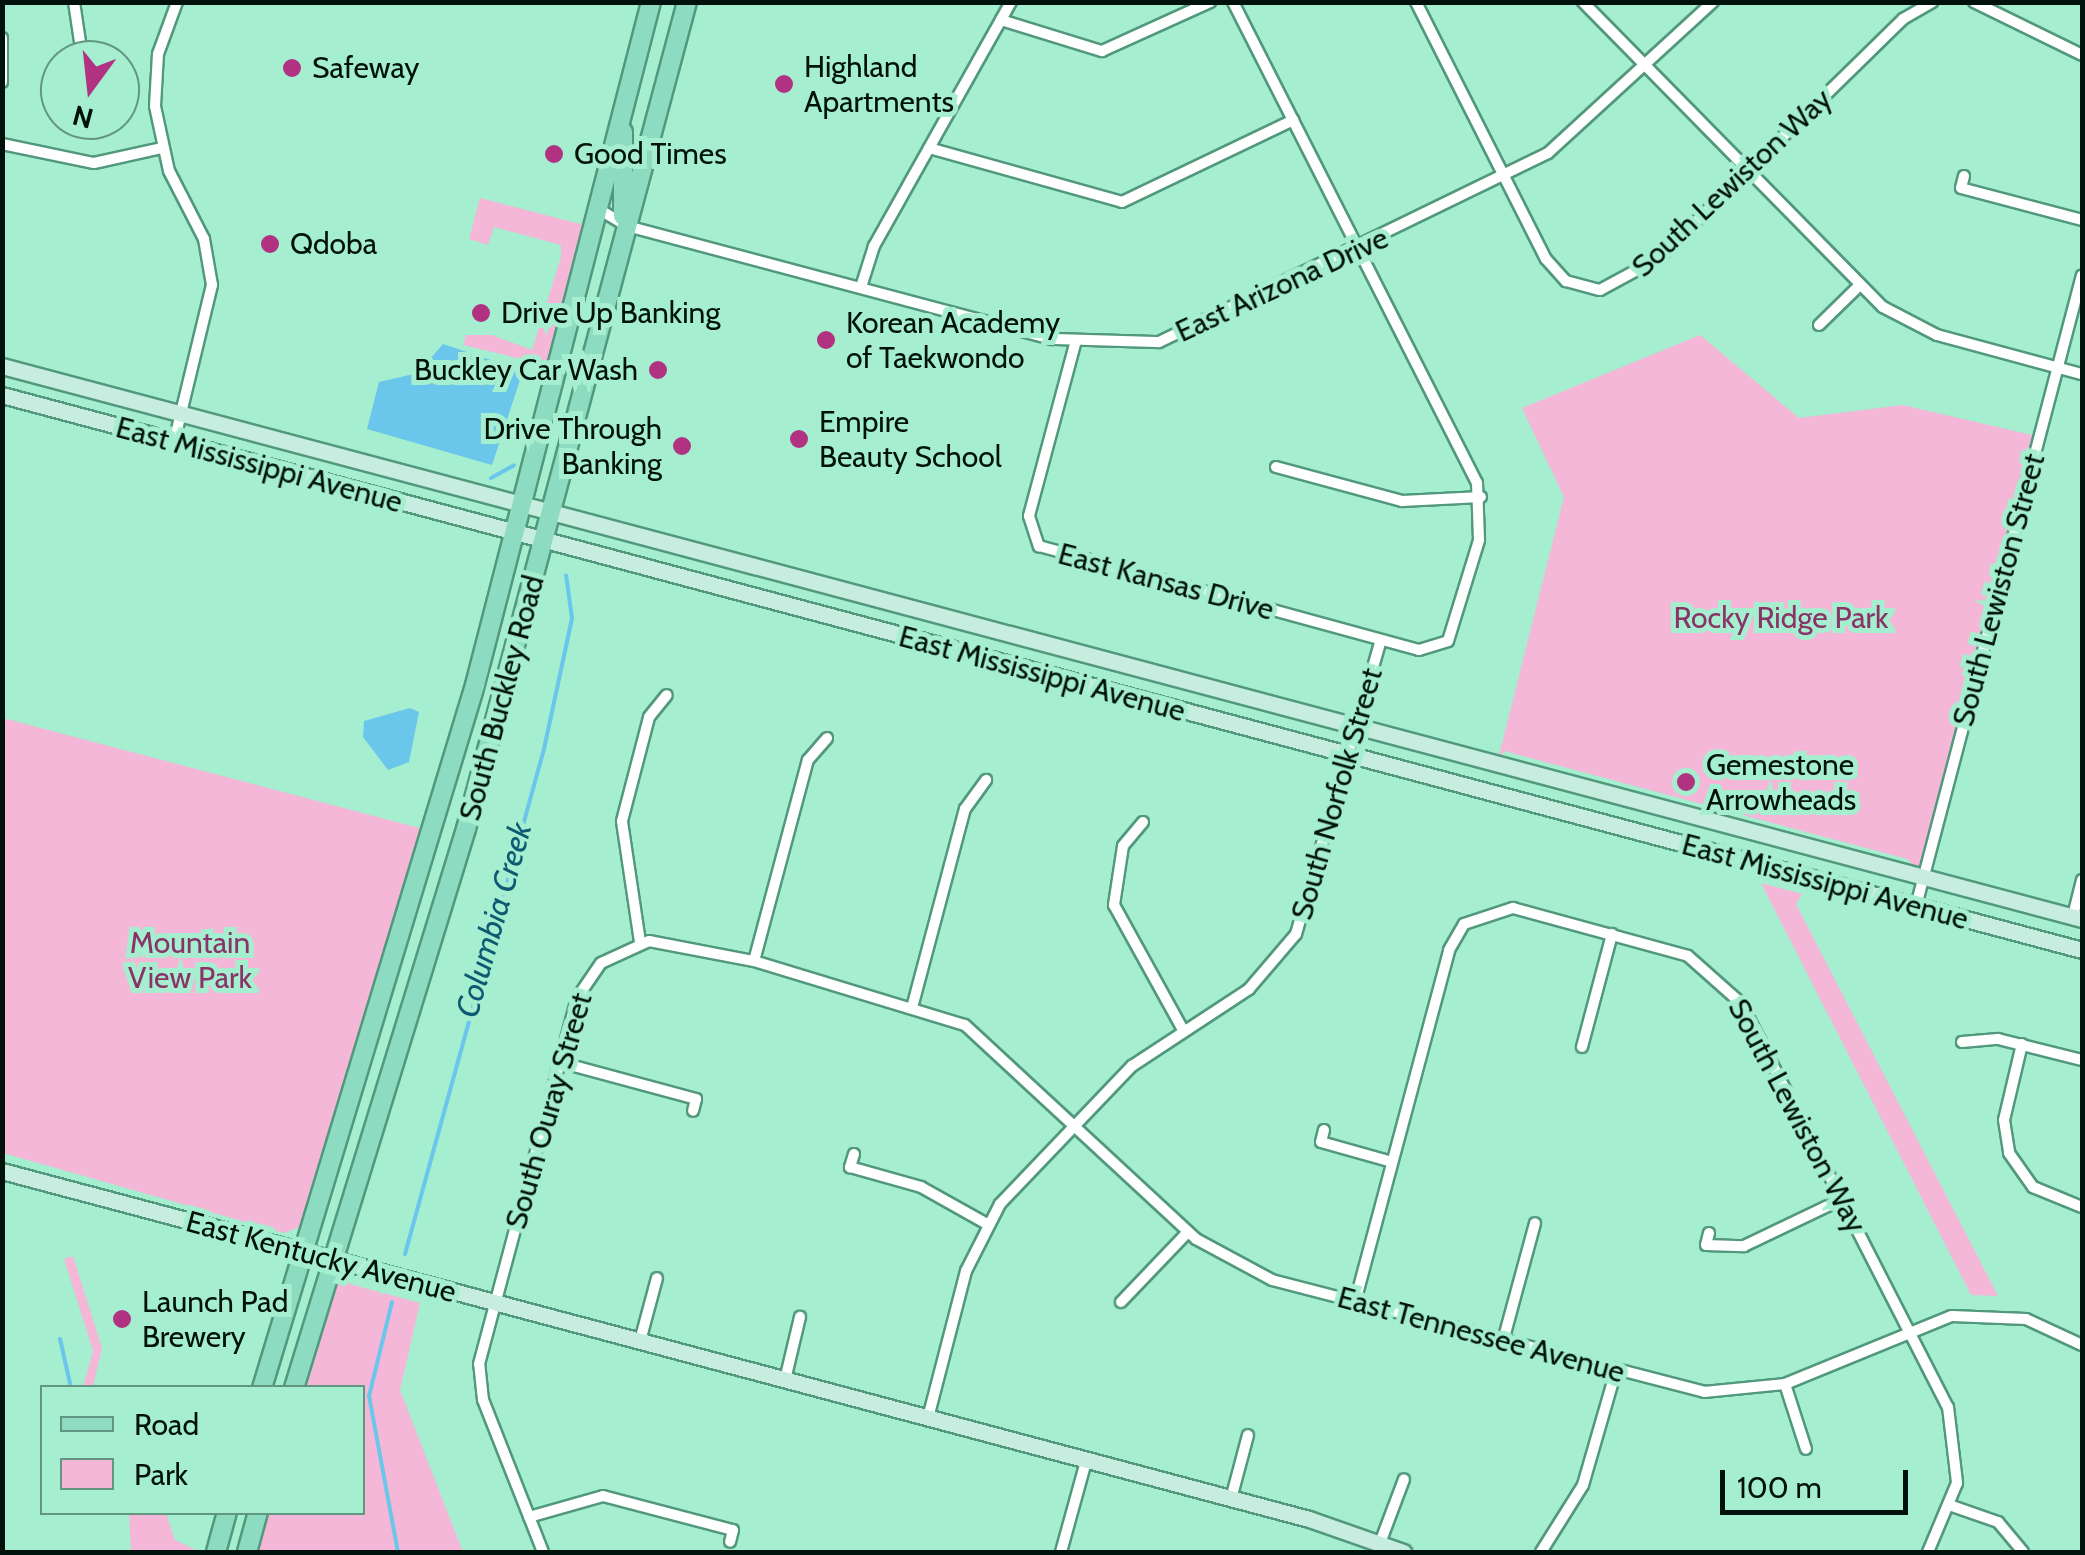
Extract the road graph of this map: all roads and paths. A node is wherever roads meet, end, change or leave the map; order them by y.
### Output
1 (74, 2) edge
2 (177, 2) edge
3 (651, 2) edge
4 (687, 2) edge
5 (1011, 2) edge
6 (1210, 2) edge
7 (1233, 2) edge
8 (1416, 2) edge
9 (1583, 2) edge
10 (1713, 2) edge
11 (1932, 2) edge
12 (1974, 2) edge
13 (1002, 20) junction
14 (2, 38) edge
15 (80, 40) edge
16 (2082, 55) edge
17 (1647, 67) junction
18 (2, 82) edge
19 (624, 105) junction
20 (1293, 120) junction
21 (2, 144) edge
22 (162, 148) junction
23 (929, 148) junction
24 (1748, 171) junction
25 (1504, 176) junction
26 (1964, 176) dead end
27 (597, 208) junction
28 (2082, 220) edge
29 (627, 226) junction
30 (592, 227) junction
31 (1359, 249) junction
32 (2082, 276) edge
33 (1860, 285) junction
34 (860, 288) junction
35 (1819, 325) dead end
36 (1075, 344) junction
37 (2, 366) edge
38 (2058, 367) junction
39 (2082, 374) edge
40 (2, 395) edge
41 (181, 414) junction
42 (174, 442) junction
43 (1276, 468) dead end
44 (1480, 497) junction
45 (520, 506) junction
46 (553, 515) junction
47 (514, 535) junction
48 (544, 544) junction
49 (1381, 640) junction
50 (667, 695) dead end
51 (1359, 726) junction
52 (827, 738) dead end
53 (1351, 754) junction
54 (986, 780) dead end
55 (1143, 822) dead end
56 (1924, 876) junction
57 (2082, 880) edge
58 (1916, 906) junction
59 (2078, 918) edge
60 (1612, 934) junction
61 (640, 942) junction
62 (2082, 950) edge
63 (754, 961) junction
64 (914, 1004) junction
65 (1183, 1030) junction
66 (1962, 1042) dead end
67 (2022, 1044) junction
68 (1582, 1047) dead end
69 (2082, 1060) edge
70 (559, 1062) junction
71 (693, 1111) dead end
72 (1076, 1124) junction
73 (1324, 1130) dead end
74 (854, 1154) dead end
75 (1392, 1162) junction
76 (2, 1171) edge
77 (1842, 1199) junction
78 (2082, 1206) edge
79 (1535, 1223) dead end
80 (987, 1224) junction
81 (1188, 1232) junction
82 (1709, 1233) dead end
83 (302, 1252) junction
84 (331, 1260) junction
85 (657, 1278) dead end
86 (1121, 1302) dead end
87 (1355, 1302) junction
88 (494, 1303) junction
89 (800, 1317) dead end
90 (1908, 1329) junction
91 (640, 1341) junction
92 (1504, 1342) junction
93 (2082, 1345) edge
94 (1616, 1372) junction
95 (784, 1380) junction
96 (1785, 1384) junction
97 (263, 1385) edge
98 (295, 1385) edge
99 (928, 1418) junction
100 (1248, 1435) dead end
101 (1806, 1449) dead end
102 (1086, 1462) junction
103 (1404, 1479) dead end
104 (1232, 1498) junction
105 (1952, 1506) junction
106 (225, 1515) edge
107 (257, 1515) edge
108 (529, 1517) junction
109 (730, 1542) dead end
110 (1380, 1542) junction
111 (216, 1552) edge
112 (247, 1552) edge
113 (542, 1552) edge
114 (1061, 1552) edge
115 (1403, 1552) edge
116 (1541, 1552) edge
117 (1928, 1552) edge
118 (2023, 1552) edge

1 - 15 street
2 - 22 street
3 - 19 main road, South Buckley Road
4 - 29 main road, South Buckley Road
5 - 13 street
6 - 13 street
7 - 20 street, South Norfolk Street
8 - 25 street, South Lewiston Way
9 - 17 street
10 - 17 street, East Arizona Drive
11 - 24 street, South Lewiston Way
12 - 16 street
13 - 23 street
14 - 18 street
17 - 24 street
17 - 25 street, East Arizona Drive
19 - 27 main road, South Buckley Road
19 - 29 main road
20 - 23 street
20 - 31 street, South Norfolk Street
21 - 22 street
22 - 41 street
23 - 34 street
24 - 25 street, South Lewiston Way
24 - 33 street
25 - 31 street, East Arizona Drive
26 - 28 street
27 - 29 street, East Arizona Drive
27 - 30 main road, South Buckley Road
29 - 30 street, East Arizona Drive
29 - 34 street, East Arizona Drive
29 - 46 main road, South Buckley Road
30 - 45 main road, South Buckley Road
31 - 36 street, East Arizona Drive
31 - 44 street, South Norfolk Street
32 - 38 street, South Lewiston Street
33 - 35 street
33 - 38 street
34 - 36 street, East Arizona Drive
36 - 49 street, East Kansas Drive
37 - 41 main road, East Mississippi Avenue
38 - 39 street
38 - 56 street, South Lewiston Street
40 - 42 main road, East Mississippi Avenue
41 - 42 street
41 - 45 main road, East Mississippi Avenue
42 - 47 main road, East Mississippi Avenue
43 - 44 street
44 - 49 street, South Norfolk Street
45 - 46 main road, East Mississippi Avenue
45 - 47 main road, South Buckley Road
46 - 48 main road, South Buckley Road
46 - 51 main road, East Mississippi Avenue
47 - 48 main road, East Mississippi Avenue
47 - 83 main road, South Buckley Road
48 - 53 main road, East Mississippi Avenue
48 - 84 main road, South Buckley Road
49 - 51 street, South Norfolk Street
50 - 61 street
51 - 53 street, South Norfolk Street
51 - 56 main road, East Mississippi Avenue
52 - 63 street
53 - 58 main road, East Mississippi Avenue
53 - 65 street, South Norfolk Street
54 - 64 street
55 - 65 street
56 - 58 street, South Lewiston Street
56 - 59 main road, East Mississippi Avenue
57 - 59 street
58 - 62 main road, East Mississippi Avenue
60 - 68 street
60 - 75 street, South Lewiston Way
60 - 77 street, South Lewiston Way
61 - 63 street, East Tennessee Avenue
61 - 70 street, South Ouray Street
63 - 64 street, East Tennessee Avenue
64 - 72 street, East Tennessee Avenue
65 - 72 street, South Norfolk Street
66 - 67 street
67 - 69 street
67 - 78 street
70 - 71 street
70 - 88 street, South Ouray Street
72 - 80 street, South Norfolk Street
72 - 81 street, East Tennessee Avenue
73 - 75 street
74 - 80 street
75 - 87 street
76 - 83 main road, East Kentucky Avenue
77 - 82 street
77 - 90 street, South Lewiston Way
79 - 92 street
80 - 99 street, South Norfolk Street
81 - 86 street
81 - 87 street, East Tennessee Avenue
83 - 84 main road, East Kentucky Avenue
83 - 97 main road, South Buckley Road
84 - 88 main road, East Kentucky Avenue
84 - 98 main road, South Buckley Road
85 - 91 street
87 - 92 street, East Tennessee Avenue
88 - 91 main road, East Kentucky Avenue
88 - 108 street, South Ouray Street
89 - 95 street
90 - 93 street, East Tennessee Avenue
90 - 96 street, East Tennessee Avenue
90 - 105 street, South Lewiston Way
91 - 95 main road, East Kentucky Avenue
92 - 94 street, East Tennessee Avenue
94 - 96 street, East Tennessee Avenue
94 - 116 street
95 - 99 main road, East Kentucky Avenue
96 - 101 street
99 - 102 main road, East Kentucky Avenue
100 - 104 street
102 - 104 main road, East Kentucky Avenue
102 - 114 street
103 - 110 street
104 - 110 main road, East Kentucky Avenue
105 - 117 street
105 - 118 street
106 - 111 main road
107 - 112 main road
108 - 109 street
108 - 113 street, South Ouray Street
110 - 115 main road, East Kentucky Avenue

